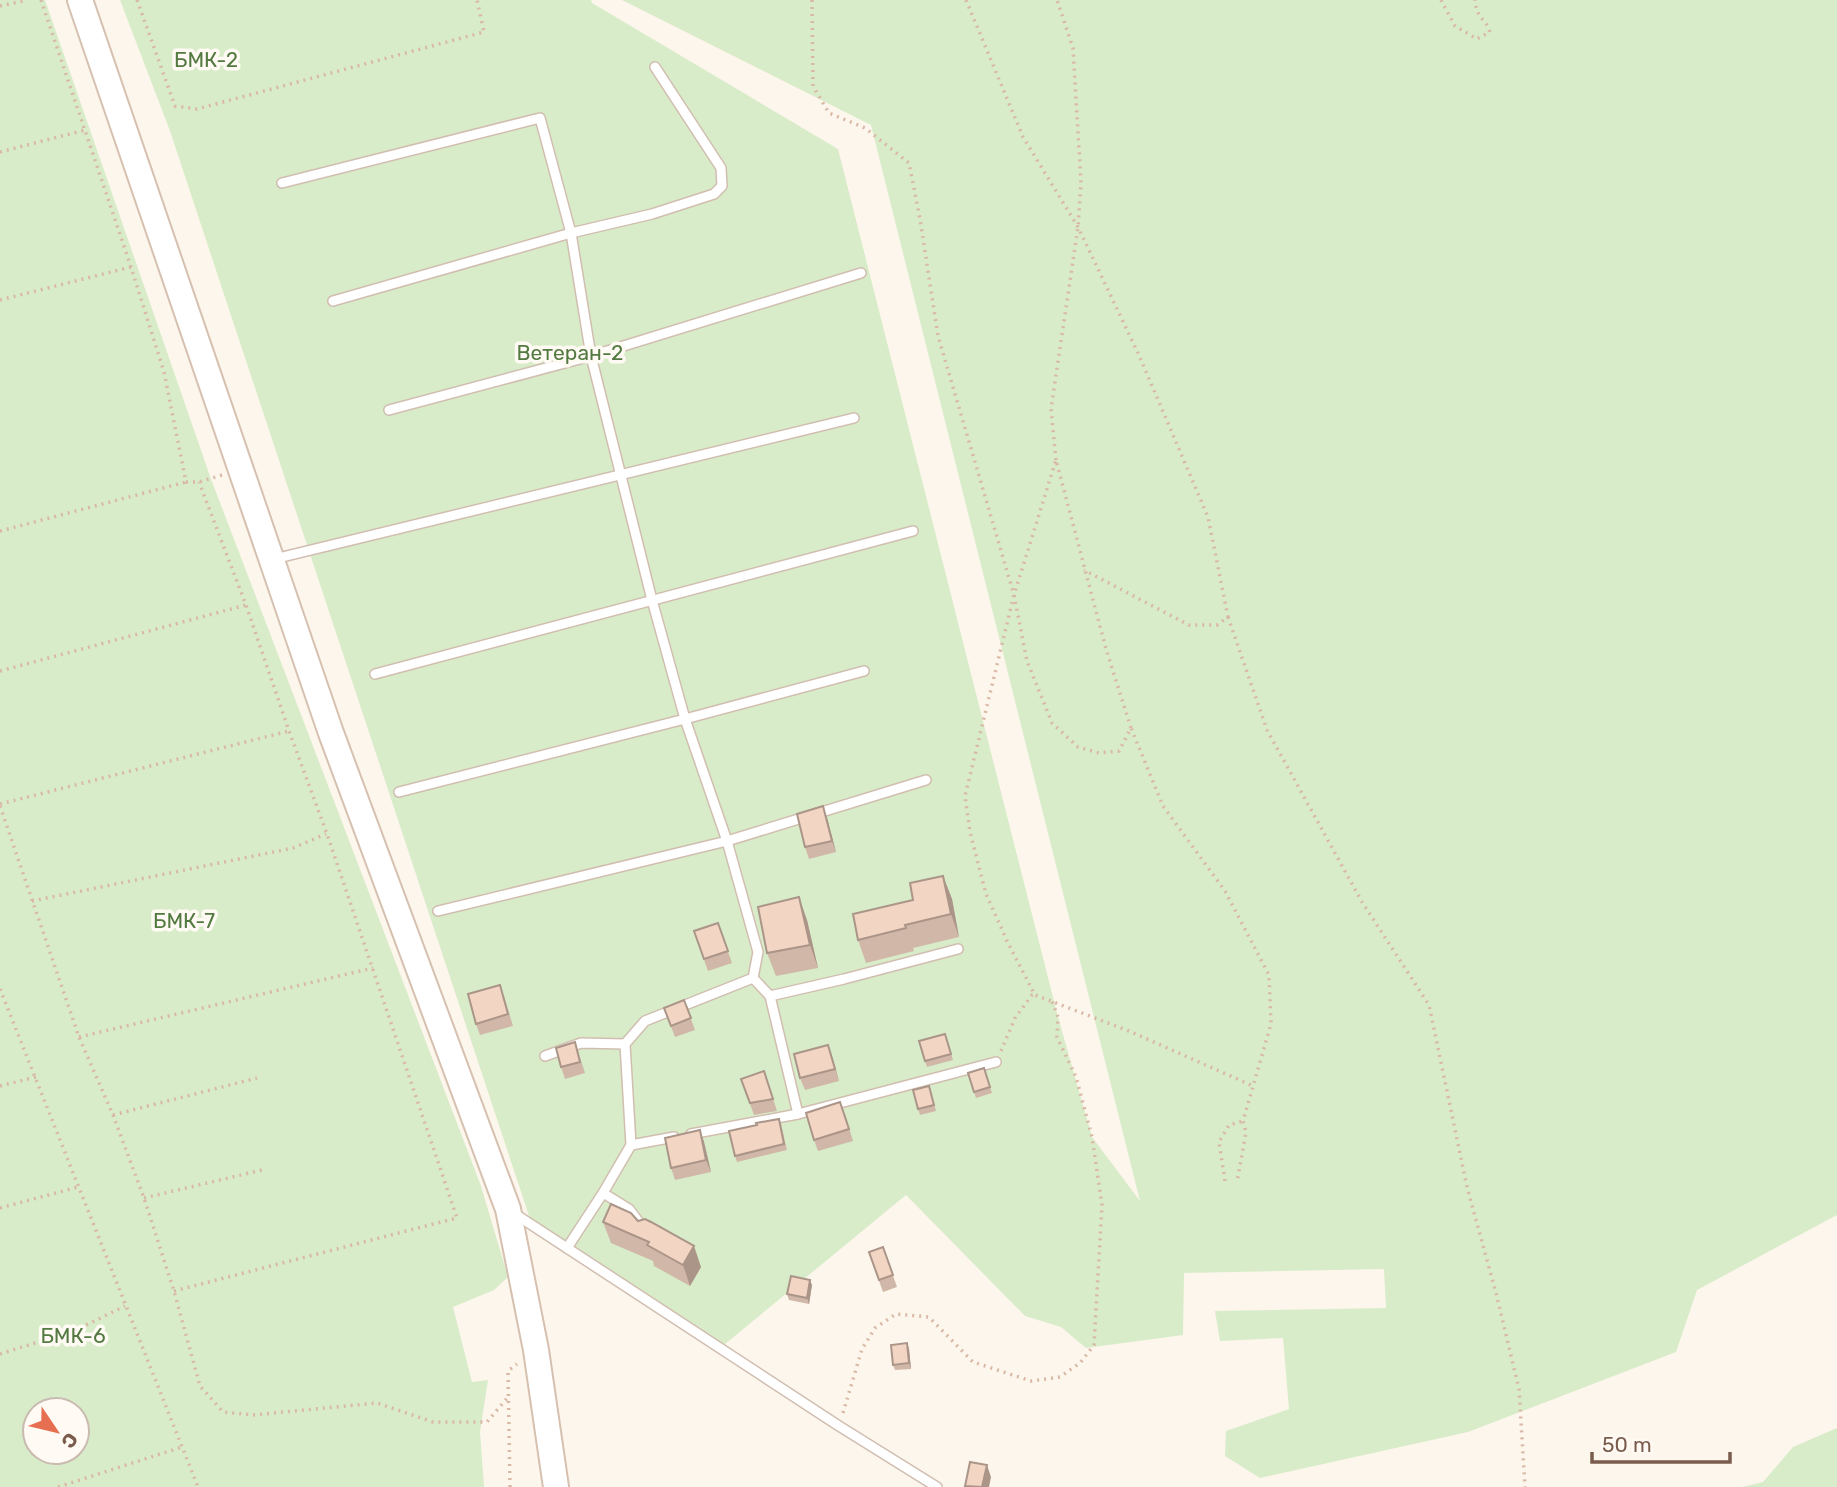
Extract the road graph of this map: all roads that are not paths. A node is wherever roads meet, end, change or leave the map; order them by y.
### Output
1 (80, 0) edge
2 (655, 67) dead end
3 (282, 183) dead end
4 (571, 233) junction
5 (861, 273) dead end
6 (333, 301) dead end
7 (591, 356) junction
8 (389, 410) dead end
9 (853, 418) dead end
10 (621, 474) junction
11 (913, 531) dead end
12 (272, 559) junction
13 (652, 600) junction
14 (864, 671) dead end
15 (375, 674) dead end
16 (685, 719) junction
17 (926, 780) dead end
18 (399, 792) dead end
19 (727, 841) junction
20 (439, 911) dead end
21 (958, 950) dead end
22 (754, 978) junction
23 (770, 996) junction
24 (625, 1044) junction
25 (545, 1056) dead end
26 (996, 1062) road end
27 (798, 1114) junction
28 (631, 1145) junction
29 (603, 1193) junction
30 (508, 1209) junction
31 (648, 1235) edge
32 (567, 1248) junction
33 (556, 1487) edge
34 (937, 1487) edge

1 - 12 main road
2 - 4 lane
3 - 4 lane
4 - 6 lane
4 - 7 lane
5 - 7 lane
7 - 8 lane
7 - 10 lane
9 - 10 lane
10 - 12 lane
10 - 13 lane
11 - 13 lane
12 - 30 main road
13 - 15 lane
13 - 16 lane
14 - 16 lane
16 - 18 lane
16 - 19 lane
17 - 19 lane
19 - 20 lane
19 - 22 lane
21 - 23 lane
22 - 23 lane
22 - 24 lane
23 - 27 lane
24 - 25 lane
24 - 28 lane
26 - 27 lane
27 - 28 lane
28 - 29 lane
29 - 31 lane
29 - 32 lane
30 - 32 lane
30 - 33 main road
32 - 34 lane

